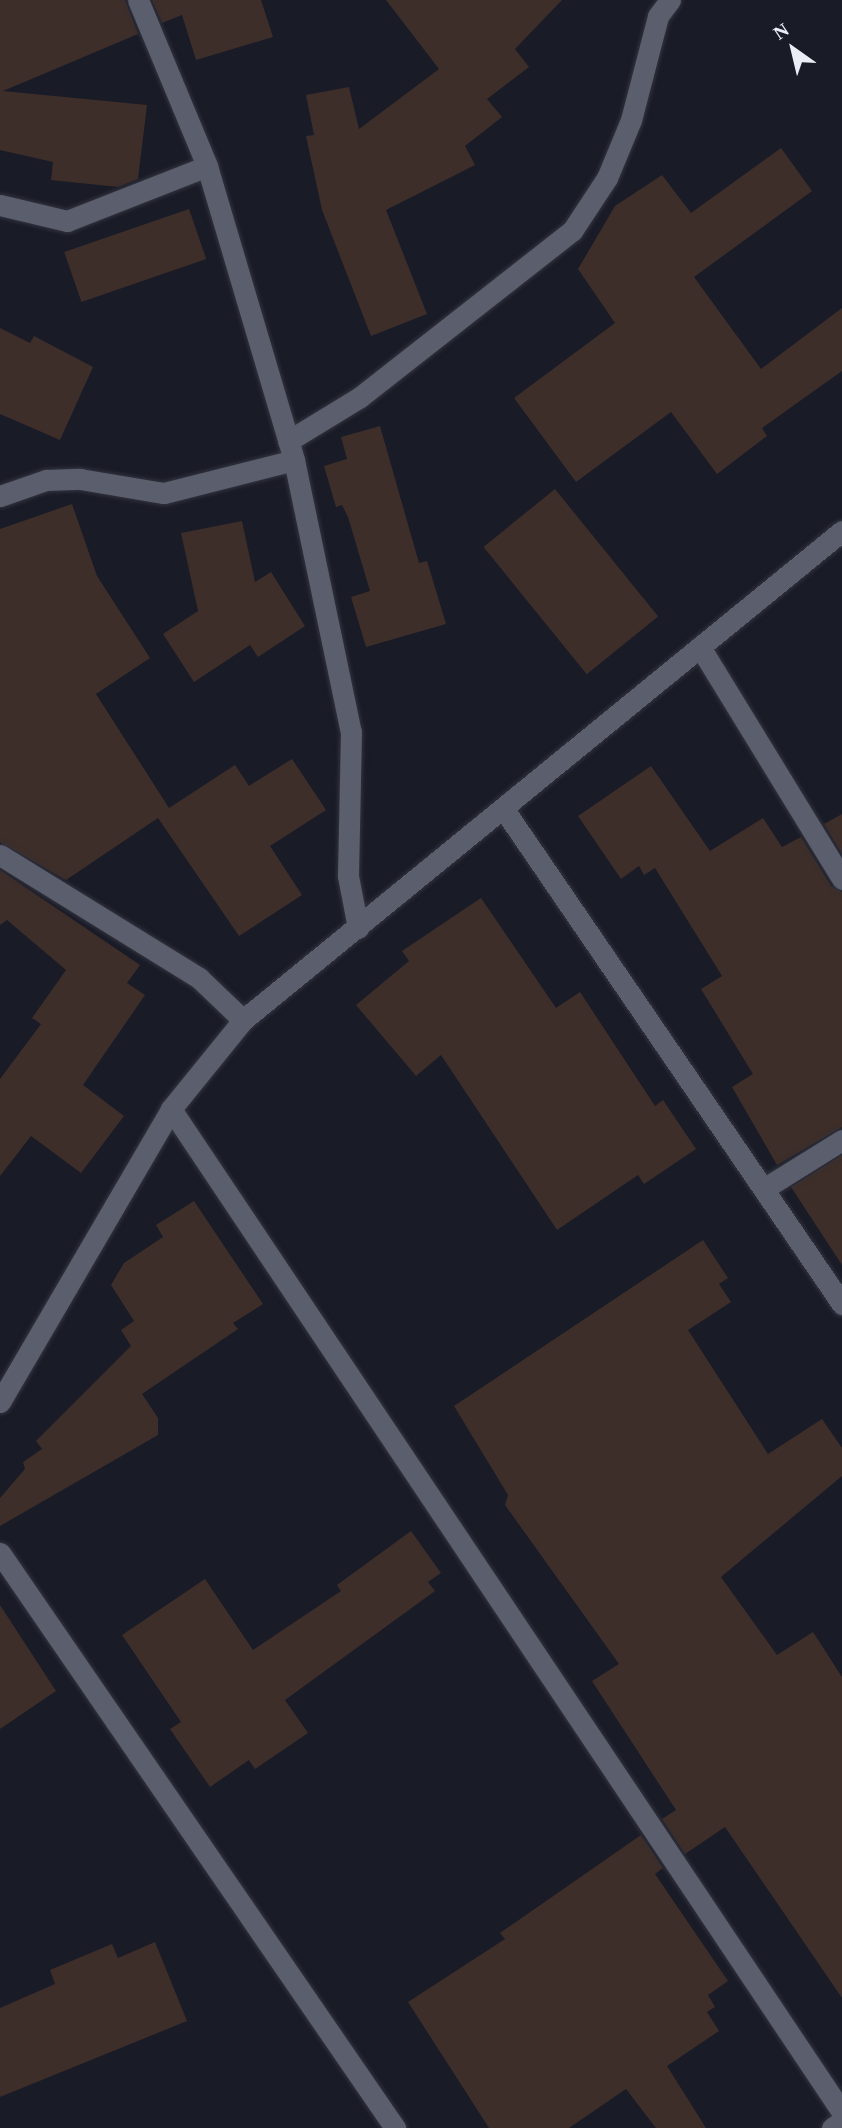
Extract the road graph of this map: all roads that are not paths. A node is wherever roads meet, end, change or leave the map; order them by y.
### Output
1 (138, 0) edge
2 (670, 0) edge
3 (207, 166) junction
4 (0, 205) edge
5 (291, 451) junction
6 (2, 493) edge
7 (842, 531) edge
8 (700, 647) junction
9 (503, 808) junction
10 (0, 855) edge
11 (842, 879) edge
12 (358, 928) junction
13 (243, 1020) junction
14 (171, 1110) junction
15 (842, 1140) edge
16 (765, 1188) junction
17 (842, 1304) edge
18 (0, 1402) edge
19 (0, 1553) edge
20 (842, 2112) edge
21 (842, 2121) edge
22 (396, 2128) edge
23 (832, 2128) edge

1 - 3 street
2 - 5 street
3 - 4 street
3 - 5 street
5 - 6 street
5 - 12 street
7 - 8 street
8 - 9 street
8 - 11 street
9 - 12 street
9 - 16 street
10 - 13 street
12 - 13 street
13 - 14 street
14 - 18 street
14 - 20 street
15 - 16 street
16 - 17 street
19 - 22 street
21 - 23 street

